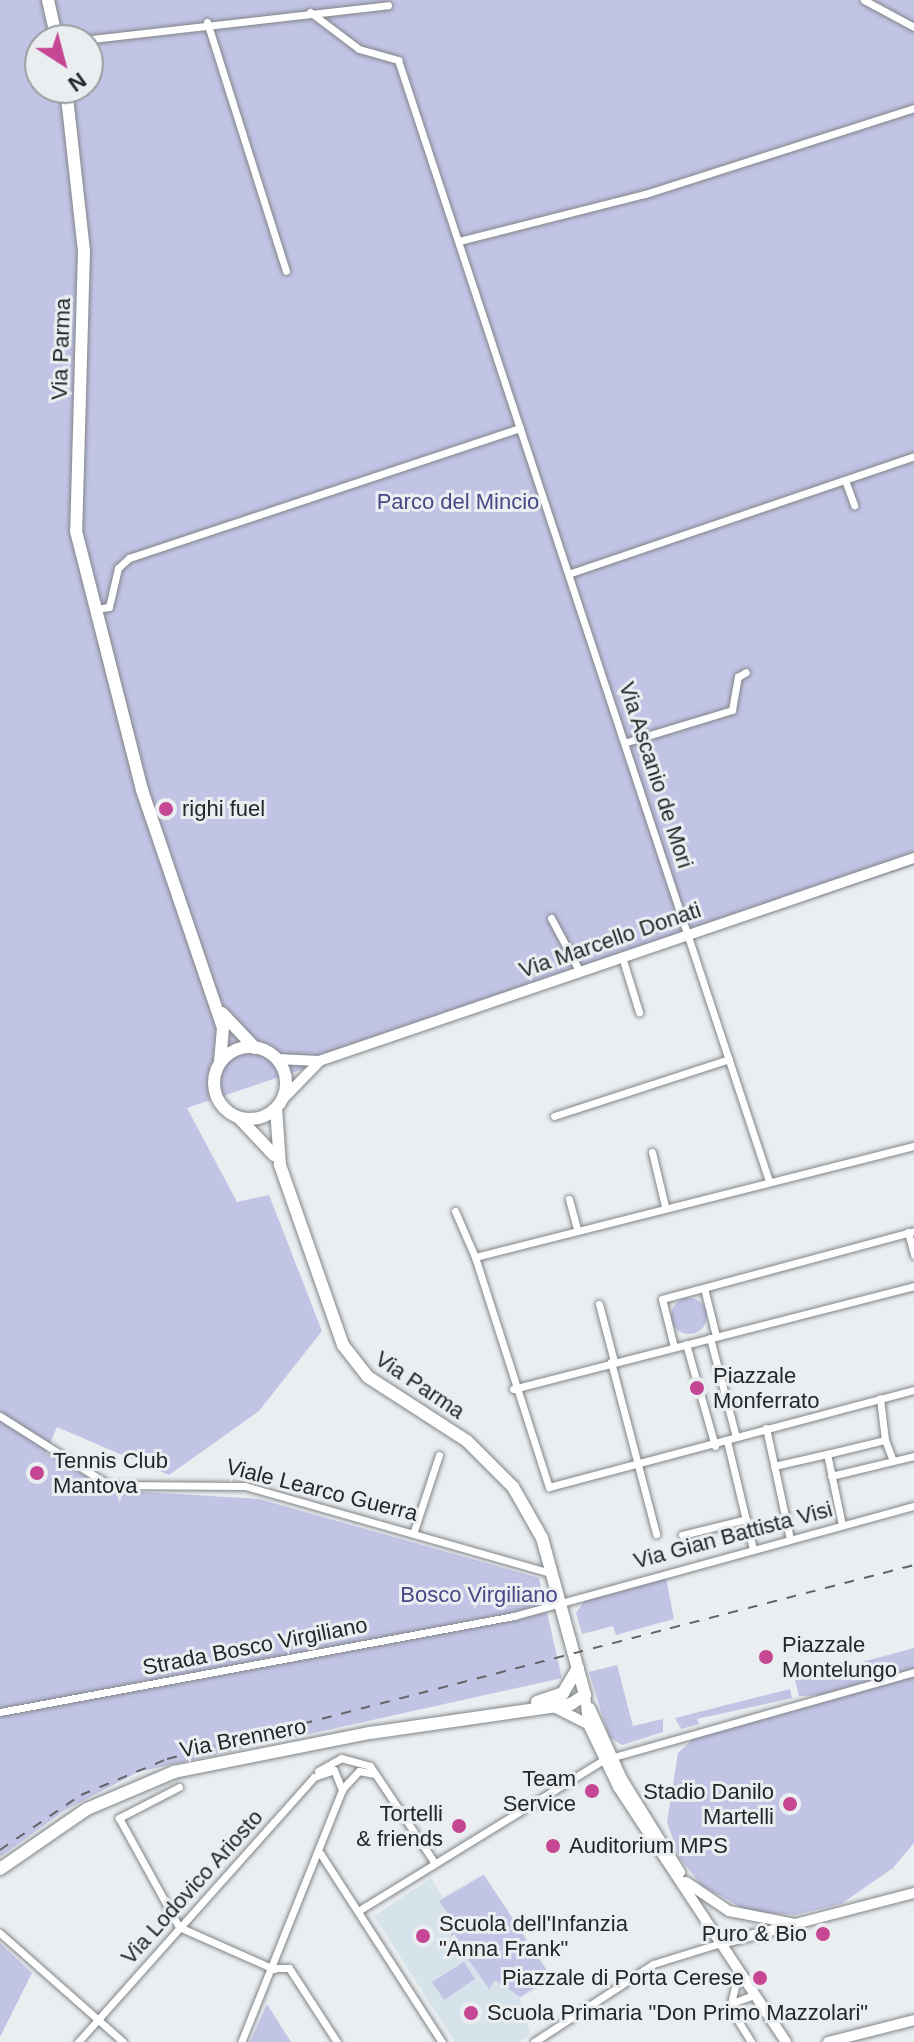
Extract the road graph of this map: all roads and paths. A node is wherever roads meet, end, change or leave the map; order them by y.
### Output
1 (48, 0) edge
2 (864, 0) edge
3 (388, 5) dead end
4 (310, 12) junction
5 (207, 22) junction
6 (53, 24) edge
7 (914, 27) edge
8 (104, 37) edge
9 (68, 104) edge
10 (914, 108) edge
11 (459, 241) junction
12 (286, 271) dead end
13 (520, 428) junction
14 (914, 456) edge
15 (845, 480) junction
16 (854, 505) dead end
17 (571, 573) junction
18 (92, 610) junction
19 (746, 672) dead end
20 (627, 742) junction
21 (914, 858) edge
22 (551, 918) dead end
23 (688, 934) junction
24 (622, 957) junction
25 (580, 972) junction
26 (214, 1000) junction
27 (639, 1012) dead end
28 (255, 1048) junction
29 (277, 1059) junction
30 (729, 1059) junction
31 (319, 1061) junction
32 (220, 1062) junction
33 (279, 1104) junction
34 (554, 1116) dead end
35 (237, 1117) junction
36 (914, 1146) edge
37 (652, 1152) dead end
38 (280, 1165) junction
39 (769, 1181) junction
40 (569, 1199) dead end
41 (665, 1206) junction
42 (455, 1211) dead end
43 (577, 1228) junction
44 (911, 1232) edge
45 (914, 1255) edge
46 (475, 1257) junction
47 (914, 1286) edge
48 (704, 1288) junction
49 (599, 1304) dead end
50 (713, 1337) junction
51 (686, 1344) junction
52 (674, 1347) junction
53 (612, 1362) junction
54 (513, 1389) junction
55 (914, 1390) edge
56 (880, 1398) junction
57 (0, 1416) edge
58 (766, 1428) junction
59 (736, 1437) junction
60 (885, 1440) junction
61 (727, 1441) junction
62 (715, 1446) junction
63 (827, 1454) junction
64 (439, 1455) dead end
65 (914, 1456) edge
66 (893, 1461) junction
67 (638, 1464) junction
68 (774, 1466) junction
69 (831, 1476) junction
70 (914, 1506) edge
71 (746, 1519) junction
72 (842, 1525) junction
73 (414, 1531) junction
74 (656, 1534) dead end
75 (682, 1535) dead end
76 (790, 1539) junction
77 (753, 1549) junction
78 (554, 1574) junction
79 (562, 1600) junction
80 (579, 1664) junction
81 (914, 1672) edge
82 (563, 1693) junction
83 (585, 1695) junction
84 (518, 1709) junction
85 (0, 1712) edge
86 (588, 1724) junction
87 (606, 1758) junction
88 (314, 1777) junction
89 (381, 1782) junction
90 (179, 1787) dead end
91 (342, 1790) junction
92 (320, 1853) junction
93 (434, 1862) junction
94 (0, 1869) edge
95 (686, 1882) junction
96 (914, 1893) edge
97 (358, 1911) junction
98 (795, 1924) junction
99 (179, 1927) junction
100 (0, 1933) edge
101 (721, 1943) junction
102 (274, 1969) junction
103 (739, 1969) junction
104 (757, 1996) junction
105 (732, 2003) junction
106 (914, 2020) edge
107 (94, 2022) junction
108 (538, 2041) edge
109 (78, 2042) edge
110 (123, 2042) edge
111 (241, 2042) edge
112 (337, 2042) edge
113 (442, 2042) edge
114 (751, 2042) edge
115 (786, 2042) edge
116 (828, 2042) edge

1 - 6 main road
2 - 7 street
3 - 4 street
4 - 5 street
4 - 11 street, Via Ascanio de Mori
5 - 8 street
5 - 12 street
9 - 18 main road, Via Parma
10 - 11 street
11 - 13 street, Via Ascanio de Mori
13 - 17 street, Via Ascanio de Mori
13 - 18 street
14 - 15 street
15 - 16 street
15 - 17 street
17 - 20 street, Via Ascanio de Mori
18 - 26 main road, Via Parma
19 - 20 street
20 - 23 street, Via Ascanio de Mori
21 - 23 main road, Via Marcello Donati
22 - 25 street
23 - 24 main road, Via Marcello Donati
23 - 30 street, Via Ascanio de Mori
24 - 25 main road, Via Marcello Donati
24 - 27 street
25 - 31 main road, Via Marcello Donati
26 - 28 main road, Via Parma
26 - 32 main road, Via Parma
28 - 29 main road
28 - 32 main road
29 - 31 main road, Via Marcello Donati
29 - 33 main road
30 - 34 street
30 - 39 street, Via Ascanio de Mori
31 - 33 main road, Via Marcello Donati
32 - 35 main road
33 - 35 main road
33 - 38 main road, Via Parma
35 - 38 main road, Via Parma
36 - 39 street
37 - 41 street
38 - 78 main road, Via Parma
39 - 41 street
40 - 43 street
41 - 43 street
42 - 46 street
43 - 46 street
44 - 45 street
44 - 48 street
46 - 54 street
47 - 50 street
48 - 50 street
48 - 52 street
49 - 53 street
50 - 51 street
50 - 59 street
51 - 52 street
51 - 62 street
52 - 53 street
53 - 54 street
53 - 67 street
54 - 67 street
55 - 56 street
56 - 58 street
56 - 60 street
57 - 73 street, Viale Learco Guerra
58 - 59 street
58 - 68 street
59 - 61 street
60 - 63 street
60 - 66 street
61 - 62 street
61 - 71 street
62 - 67 street
63 - 68 street
63 - 69 street
64 - 73 street
65 - 66 street
66 - 69 street
67 - 74 street
68 - 76 street
69 - 72 street
70 - 72 street, Via Gian Battista Visi
71 - 75 street
71 - 77 street
72 - 76 street, Via Gian Battista Visi
73 - 78 street, Viale Learco Guerra
76 - 77 street, Via Gian Battista Visi
77 - 79 street, Via Gian Battista Visi
78 - 79 main road, Via Parma
79 - 80 main road, Via Parma
79 - 85 street, Strada Bosco Virgiliano
80 - 82 main road
80 - 83 main road, Via Parma
81 - 87 street
82 - 83 main road, Via Brennero
82 - 84 main road, Via Brennero
83 - 84 main road, Via Brennero
83 - 86 main road
83 - 87 main road
84 - 86 main road, Via Brennero
84 - 94 main road, Via Brennero
86 - 87 main road
87 - 93 street
87 - 95 main road
87 - 101 main road
88 - 89 street, Via Lodovico Ariosto
88 - 91 street
88 - 99 street, Via Lodovico Ariosto
89 - 91 street
89 - 93 street, Via Lodovico Ariosto
90 - 99 street
91 - 92 street
92 - 97 street
92 - 102 street
93 - 97 street
95 - 98 main road
95 - 101 main road
96 - 98 main road
97 - 113 street
98 - 101 main road
99 - 102 street
99 - 107 street, Via Lodovico Ariosto
100 - 107 street
101 - 103 main road
101 - 108 street
102 - 111 street
102 - 112 street
103 - 104 main road
103 - 105 street
104 - 105 street
104 - 115 main road
105 - 114 street
106 - 116 main road
107 - 109 street, Via Lodovico Ariosto
107 - 110 street

